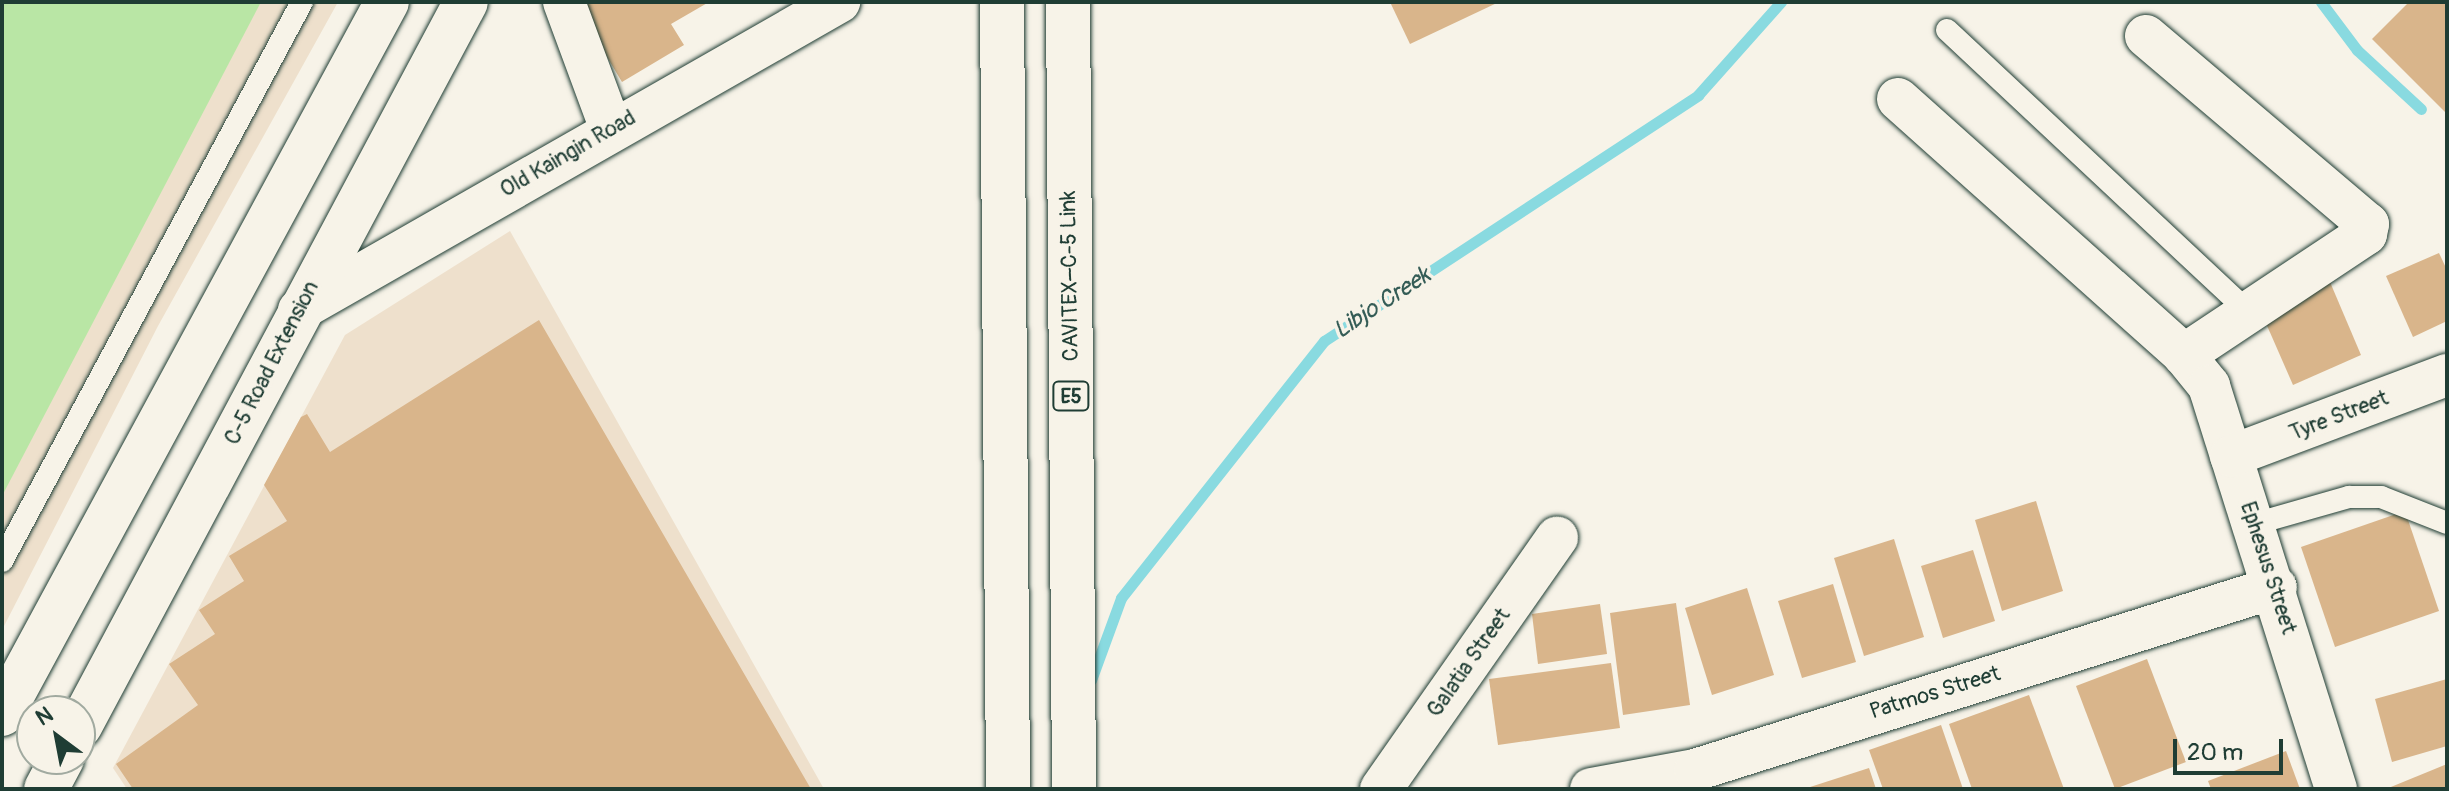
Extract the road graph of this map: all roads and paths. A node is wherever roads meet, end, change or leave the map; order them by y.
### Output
1 (302, 2) edge
2 (387, 2) edge
3 (466, 2) edge
4 (564, 2) edge
5 (839, 2) edge
6 (1002, 2) edge
7 (1068, 2) edge
8 (1947, 30) dead end
9 (2146, 36) dead end
10 (1898, 99) dead end
11 (611, 129) junction
12 (299, 310) junction
13 (2247, 311) junction
14 (2184, 355) junction
15 (2447, 375) edge
16 (2231, 456) junction
17 (2447, 523) edge
18 (2254, 524) junction
19 (1557, 538) dead end
20 (2, 561) edge
21 (2276, 587) junction
22 (96, 696) edge
23 (2, 714) edge
24 (1008, 789) edge
25 (1074, 789) edge
26 (1381, 789) edge
27 (1591, 789) edge
28 (2336, 789) edge

1 - 20 lane
2 - 23 main road
3 - 12 main road, C-5 Road Extension
4 - 11 street
5 - 11 street, Old Kaingin Road
6 - 24 main road
7 - 25 main road, CAVITEX–C-5 Link / E5
8 - 13 lane
9 - 13 street
10 - 14 street, Ephesus Street
11 - 12 street, Old Kaingin Road
12 - 22 main road, C-5 Road Extension
13 - 14 street
14 - 16 street, Ephesus Street
15 - 16 street, Tyre Street
16 - 18 street, Ephesus Street
17 - 18 lane
18 - 21 street, Ephesus Street
19 - 26 street, Galatia Street
21 - 27 street, Patmos Street
21 - 28 street, Ephesus Street

